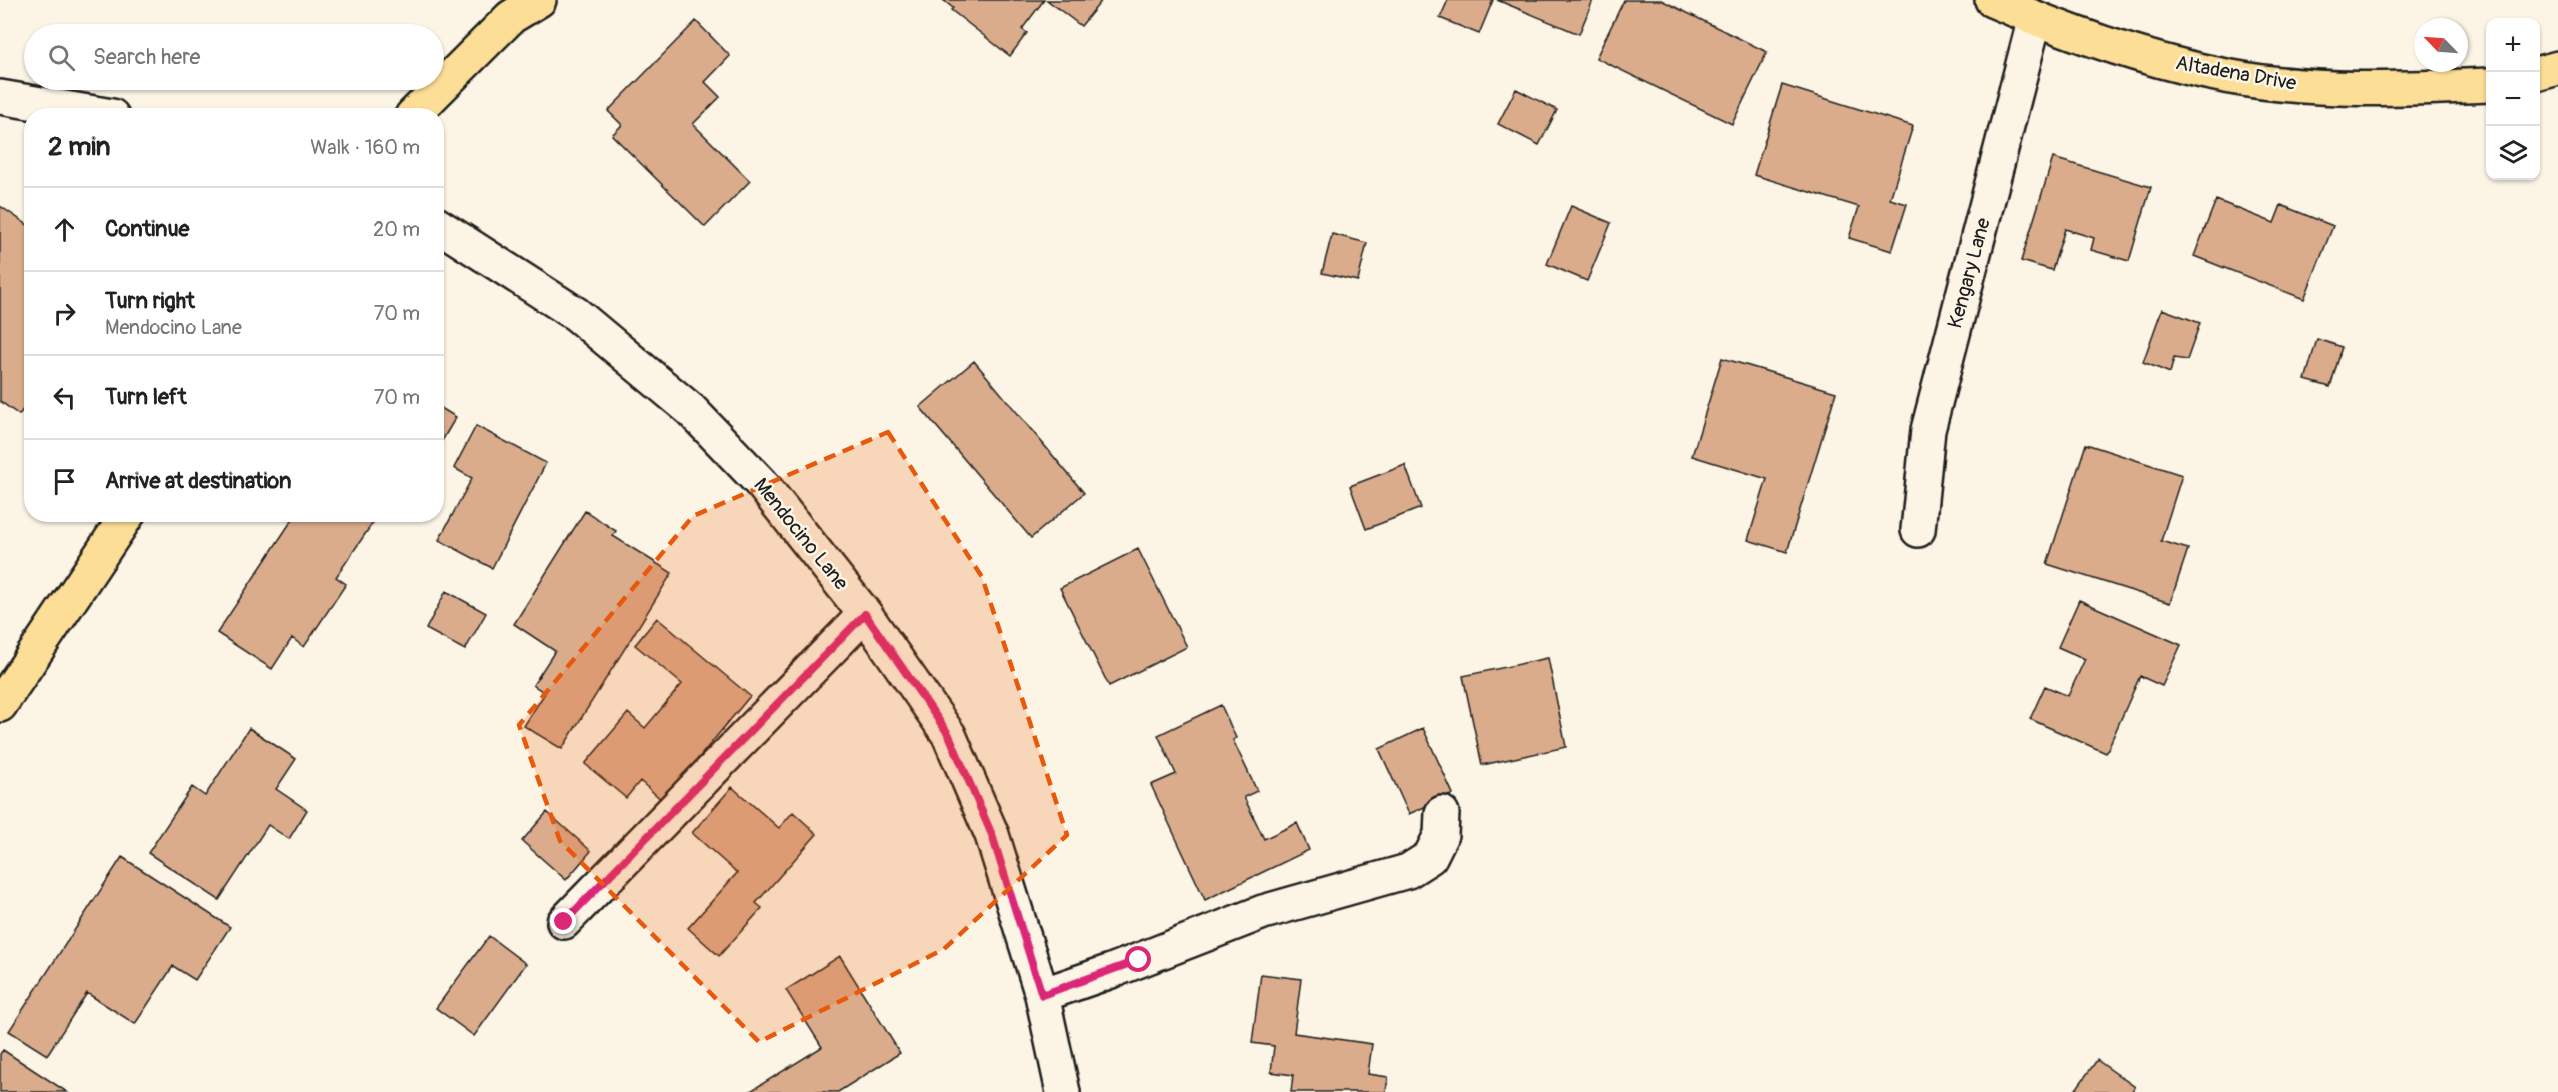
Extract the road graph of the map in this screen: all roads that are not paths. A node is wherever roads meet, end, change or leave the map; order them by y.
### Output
1 (539, 0) edge
2 (1992, 0) edge
3 (2035, 18) junction
4 (2558, 68) edge
5 (2540, 73) edge
6 (444, 84) edge
7 (2486, 86) edge
8 (438, 90) edge
9 (0, 97) edge
10 (65, 108) edge
11 (420, 108) edge
12 (444, 229) edge
13 (123, 522) edge
14 (1918, 530) dead end
15 (865, 614) junction
16 (0, 705) edge
17 (1442, 813) dead end
18 (564, 922) dead end
19 (1042, 995) junction
20 (1063, 1092) edge

1 - 6 main road
2 - 3 main road, Altadena Drive
3 - 7 main road, Altadena Drive
3 - 14 street, Kengary Lane
4 - 5 main road
8 - 11 main road
9 - 10 street
12 - 15 street, Mendocino Lane
13 - 16 main road
15 - 18 street
15 - 19 street, Mendocino Lane
17 - 19 street
19 - 20 street, Mendocino Lane

